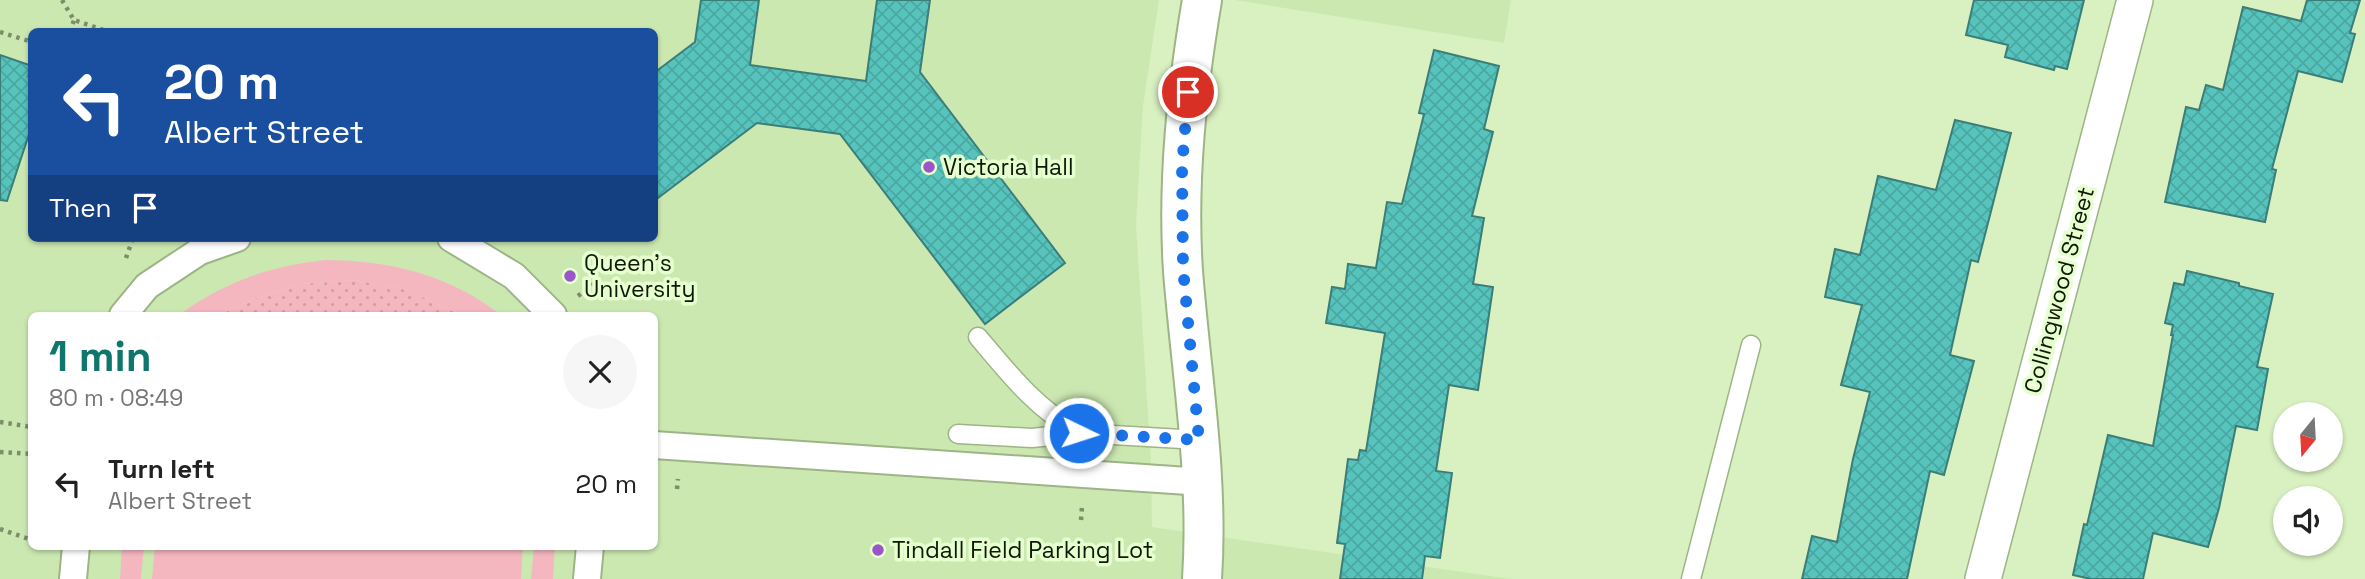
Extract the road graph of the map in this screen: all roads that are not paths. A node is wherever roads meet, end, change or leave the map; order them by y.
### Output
1 (1202, 0) edge
2 (2135, 0) edge
3 (226, 242) edge
4 (458, 242) edge
5 (126, 312) edge
6 (550, 312) edge
7 (978, 337) dead end
8 (1751, 345) dead end
9 (1079, 433) junction
10 (958, 434) dead end
11 (1199, 440) junction
12 (658, 445) edge
13 (1203, 482) junction
14 (76, 550) edge
15 (590, 550) edge
16 (73, 579) edge
17 (587, 579) edge
18 (1202, 579) edge
19 (1691, 579) edge
20 (1983, 579) edge

1 - 11 main road
2 - 20 street, Collingwood Street
3 - 5 street
4 - 6 street
7 - 9 lane
8 - 19 lane
9 - 10 lane
9 - 11 lane
11 - 13 main road
12 - 13 street
13 - 18 main road
14 - 16 street
15 - 17 street

